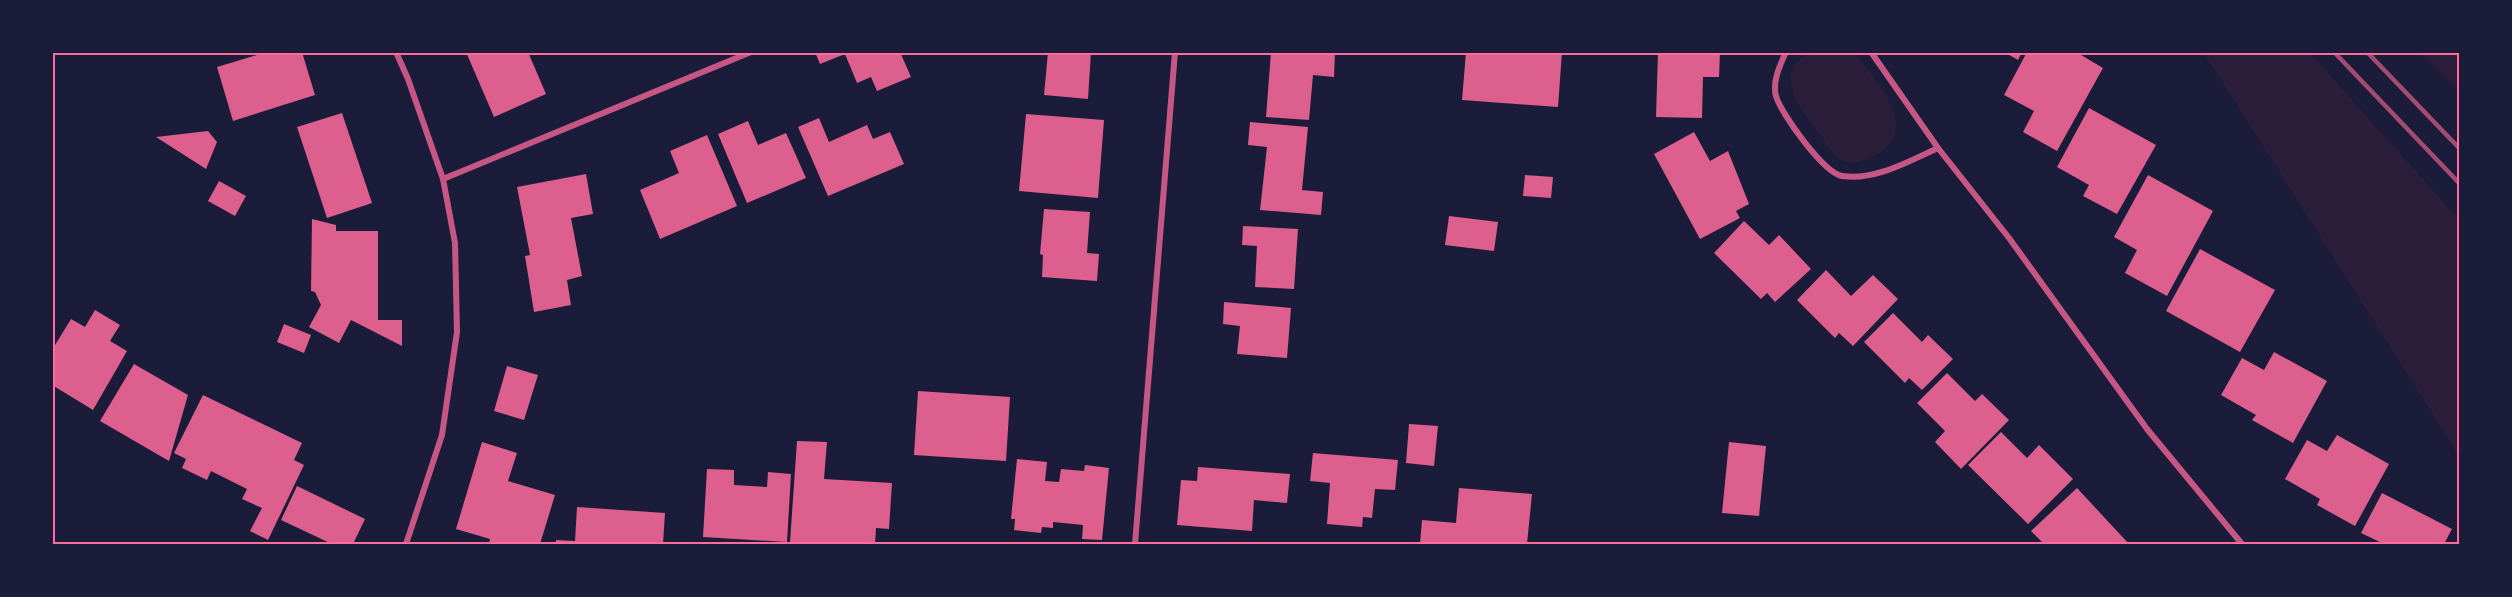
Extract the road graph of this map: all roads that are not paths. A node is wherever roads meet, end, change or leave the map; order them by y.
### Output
1 (396, 52) edge
2 (751, 52) edge
3 (1175, 52) edge
4 (1786, 52) edge
5 (1872, 52) edge
6 (1938, 148) junction
7 (443, 179) junction
8 (406, 544) edge
9 (1135, 544) edge
10 (2242, 544) edge

1 - 7 street
2 - 7 street
3 - 9 street
4 - 6 street
5 - 6 street
6 - 10 street
7 - 8 street

